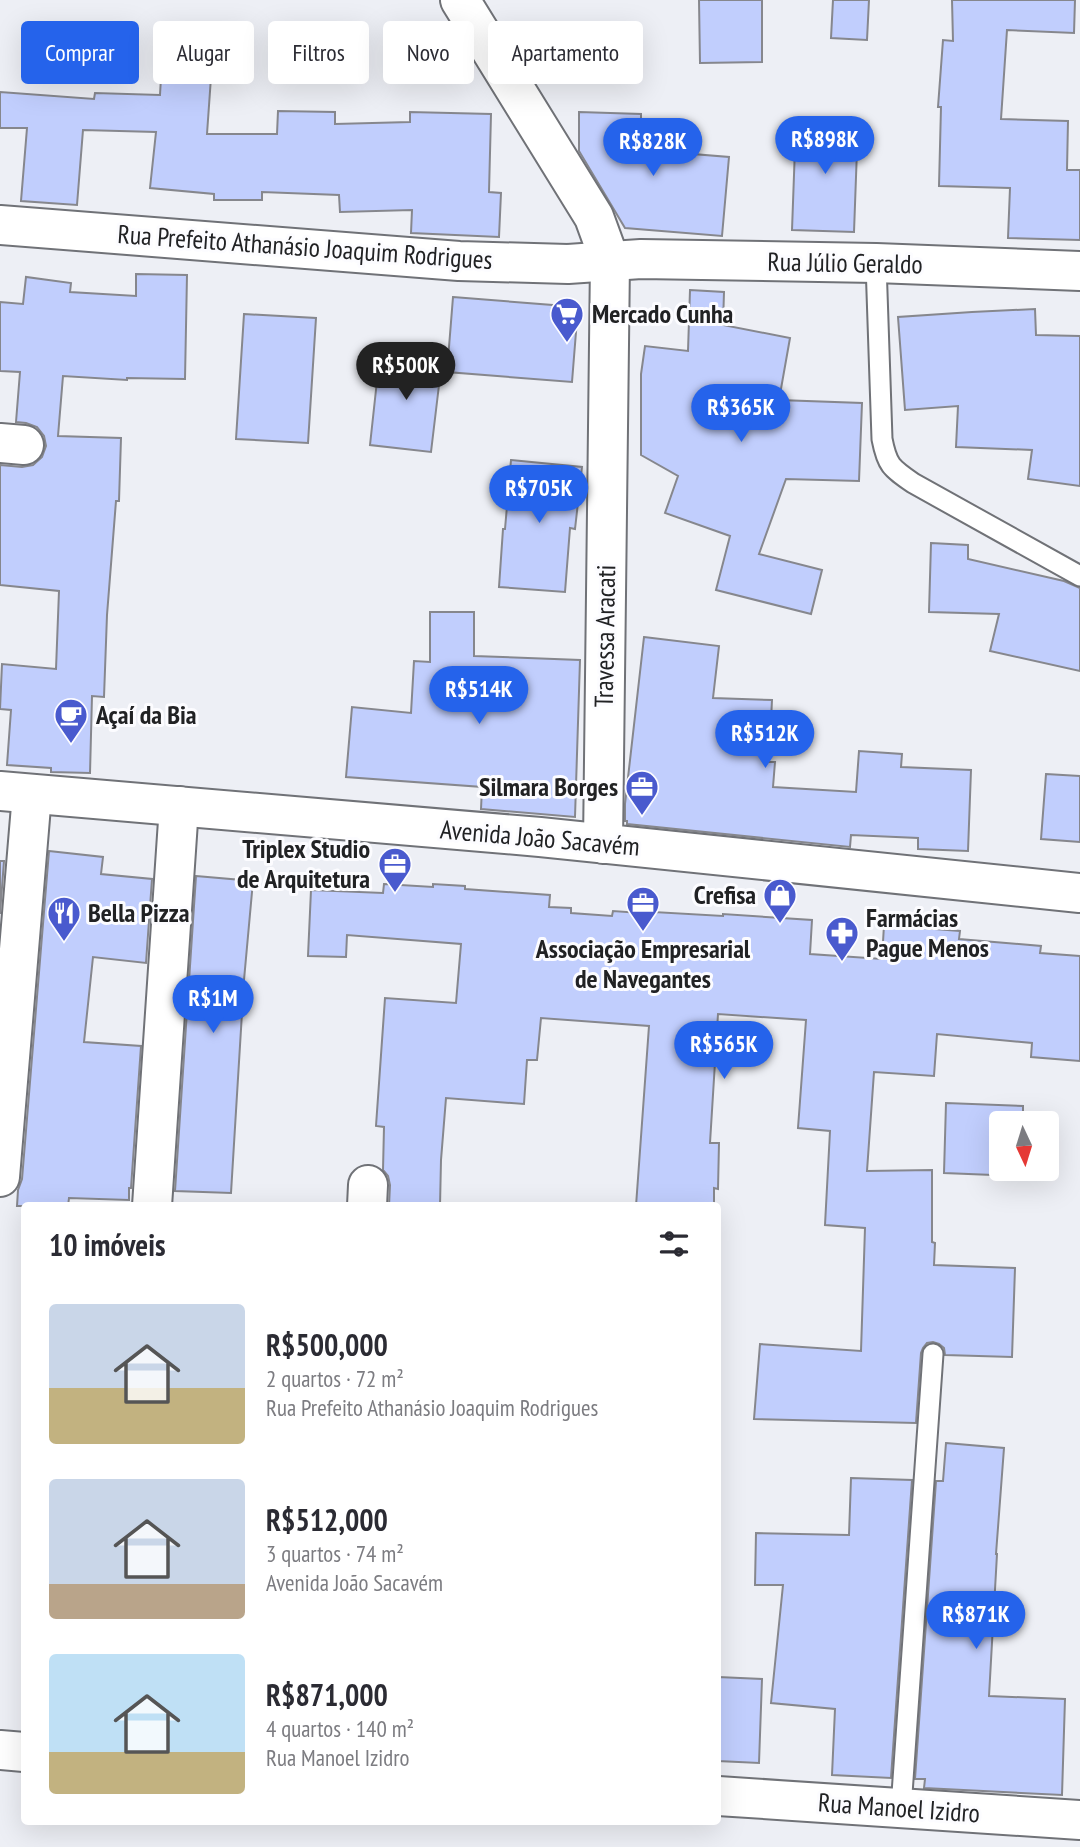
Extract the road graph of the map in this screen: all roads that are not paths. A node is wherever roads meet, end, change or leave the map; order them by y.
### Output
1 (460, 0) edge
2 (0, 225) edge
3 (610, 261) junction
4 (876, 262) junction
5 (1080, 271) edge
6 (1080, 576) edge
7 (16, 793) edge
8 (179, 806) junction
9 (603, 844) junction
10 (1080, 893) edge
11 (0, 1177) edge
12 (152, 1202) edge
13 (933, 1354) dead end
14 (0, 1750) edge
15 (21, 1752) edge
16 (721, 1796) edge
17 (901, 1808) junction
18 (1080, 1820) edge

1 - 3 main road
2 - 3 main road, Rua Prefeito Athanásio Joaquim Rodrigues
3 - 4 main road, Rua Júlio Geraldo
3 - 9 main road, Travessa Aracati
4 - 5 main road, Rua Júlio Geraldo
4 - 6 lane
7 - 8 main road, Avenida João Sacavém
7 - 11 main road
8 - 9 main road, Avenida João Sacavém
8 - 12 main road
9 - 10 main road, Avenida João Sacavém
13 - 17 lane
14 - 15 main road
16 - 17 main road, Rua Manoel Izidro
17 - 18 main road, Rua Manoel Izidro

